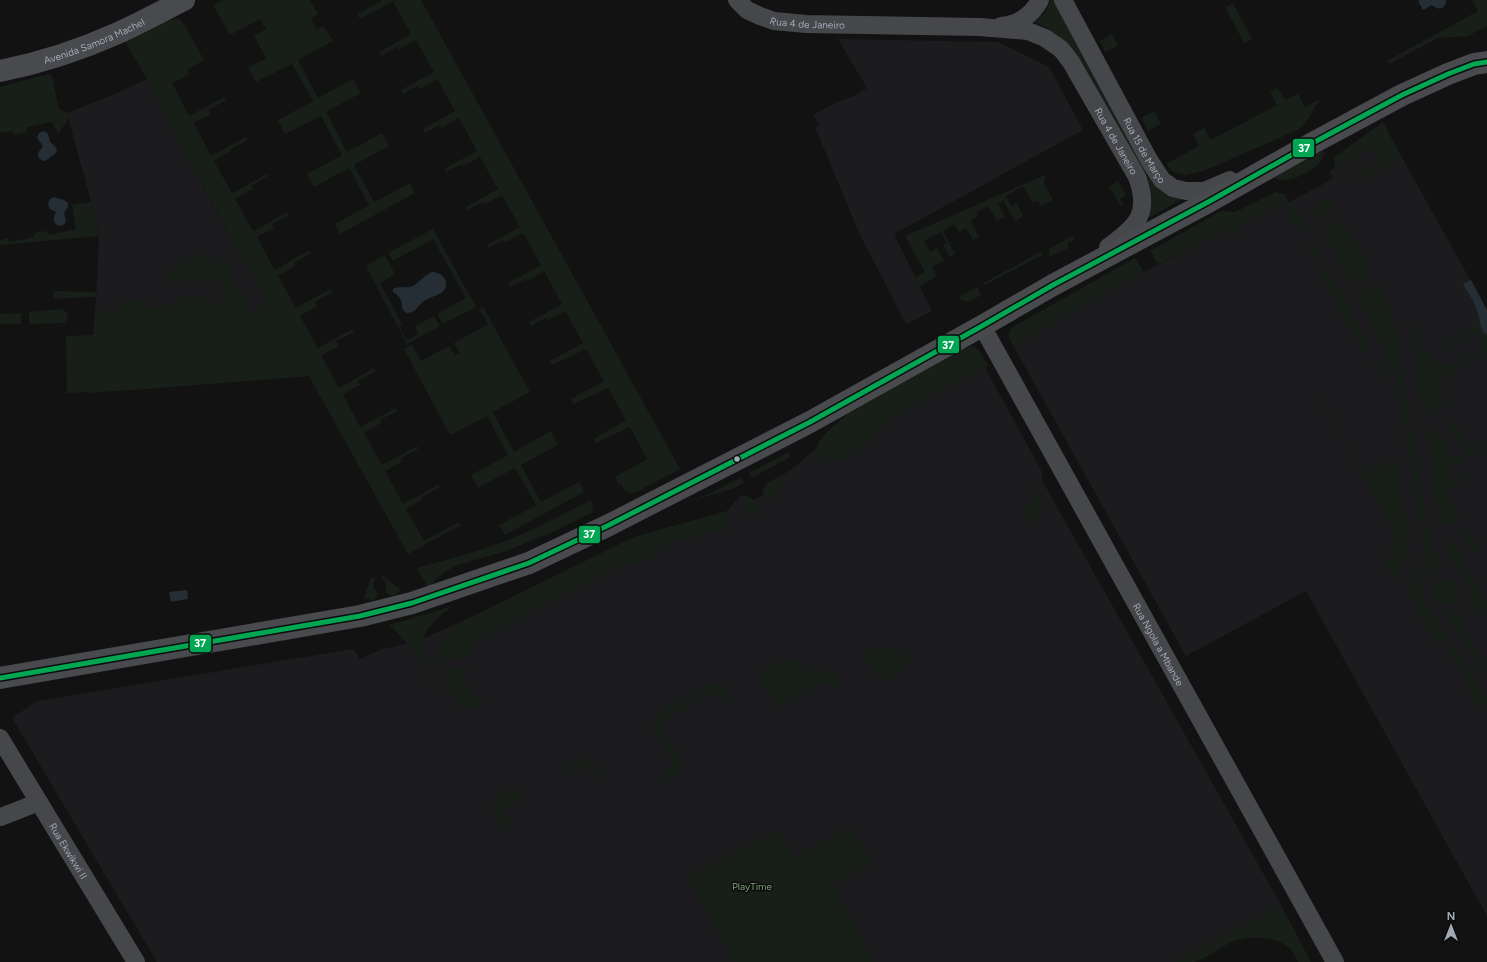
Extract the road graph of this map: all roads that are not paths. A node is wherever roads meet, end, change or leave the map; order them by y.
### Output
1 (184, 0) edge
2 (737, 0) edge
3 (1040, 0) edge
4 (1063, 0) edge
5 (980, 27) junction
6 (1487, 62) edge
7 (0, 71) edge
8 (1309, 145) junction
9 (1053, 286) junction
10 (982, 326) junction
11 (4, 679) edge
12 (0, 738) edge
13 (39, 802) junction
14 (0, 815) edge
15 (136, 962) edge
16 (1335, 962) edge

1 - 7 main road, Avenida Samora Machel
2 - 5 street, Rua 4 de Janeiro
3 - 5 street, Rua 4 de Janeiro
4 - 8 street, Rua 15 de Março
5 - 9 street, Rua 4 de Janeiro
6 - 8 main road
8 - 9 main road
9 - 10 main road
10 - 11 main road
10 - 16 street, Rua Ngola a Mbande
12 - 13 street, Rua Ekwikwi II
13 - 14 street
13 - 15 street, Rua Ekwikwi II

